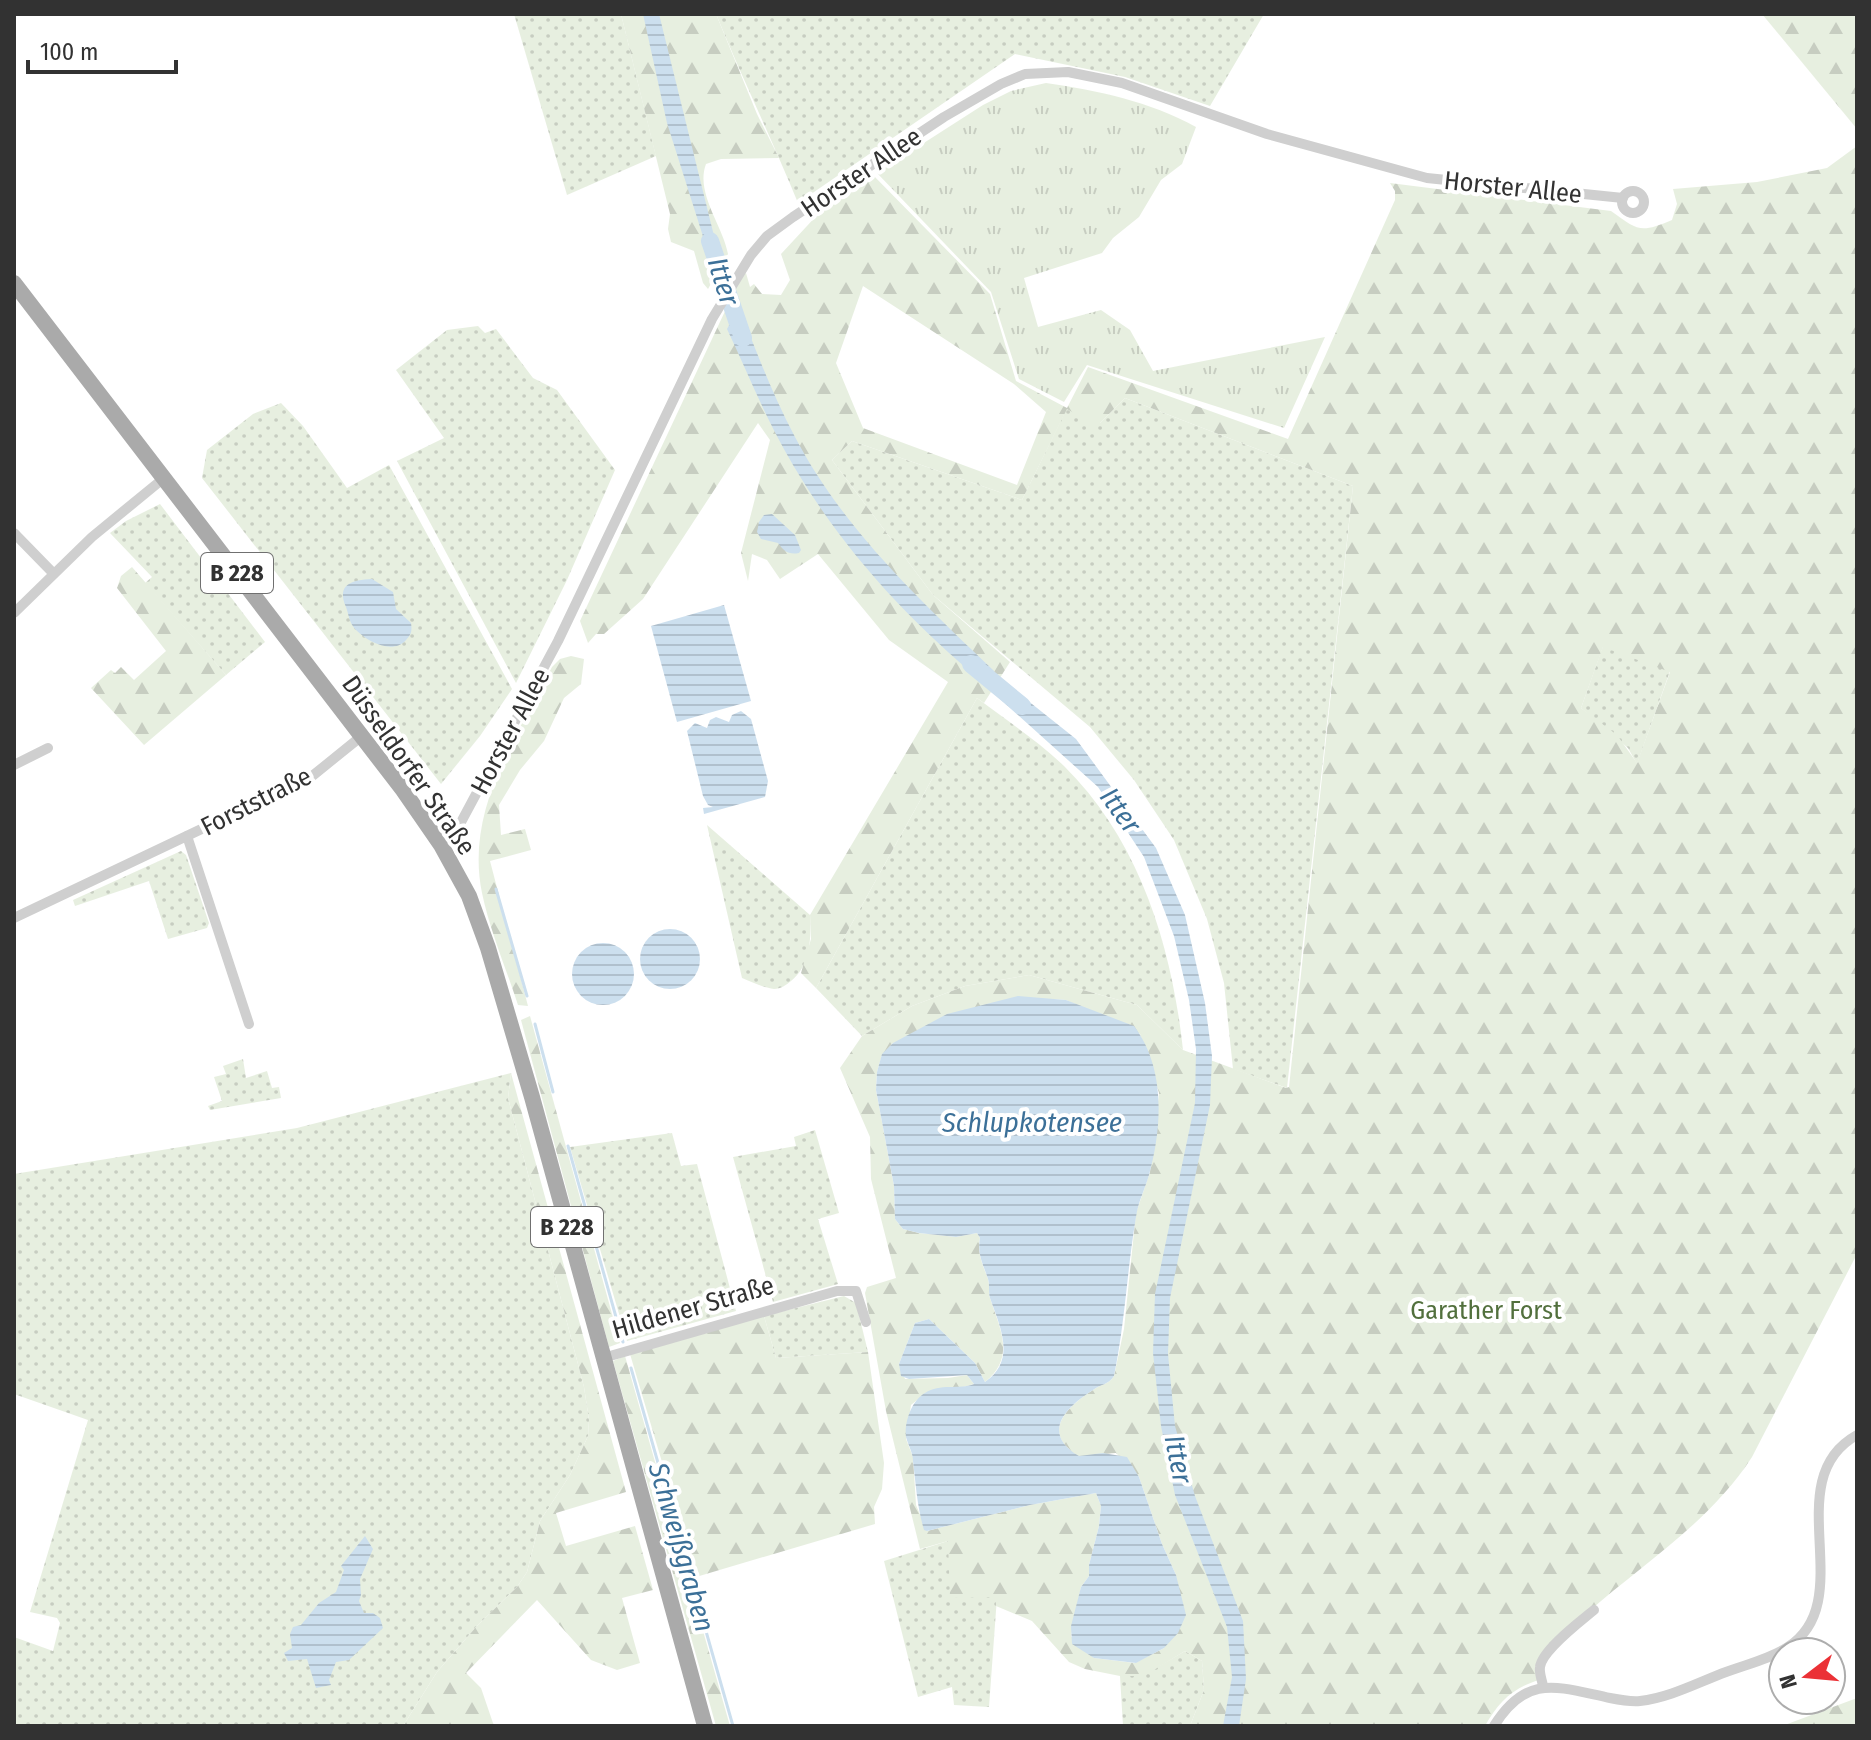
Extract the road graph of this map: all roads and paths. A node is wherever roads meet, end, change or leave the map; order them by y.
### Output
1 (1623, 198) dead end
2 (14, 283) edge
3 (164, 478) junction
4 (14, 533) edge
5 (53, 573) junction
6 (14, 613) edge
7 (363, 735) junction
8 (48, 748) dead end
9 (14, 765) edge
10 (187, 836) junction
11 (441, 845) junction
12 (14, 918) edge
13 (249, 1024) dead end
14 (866, 1322) dead end
15 (603, 1358) junction
16 (1857, 1435) edge
17 (1594, 1610) dead end
18 (1543, 1686) junction
19 (705, 1726) edge
20 (1494, 1726) edge

1 - 11 street, Horster Allee
2 - 3 main road, Düsseldorfer Straße / B 228
3 - 5 street
3 - 7 main road, Düsseldorfer Straße / B 228
4 - 5 street
5 - 6 street
7 - 10 street, Forststraße
7 - 11 main road, Düsseldorfer Straße / B 228
8 - 9 street
10 - 12 street, Forststraße
10 - 13 street, Forststraße
11 - 15 main road, Düsseldorfer Straße / B 228
14 - 15 street, Hildener Straße
15 - 19 main road, Hildener Straße / B 228
16 - 18 street
17 - 18 street
18 - 20 street

